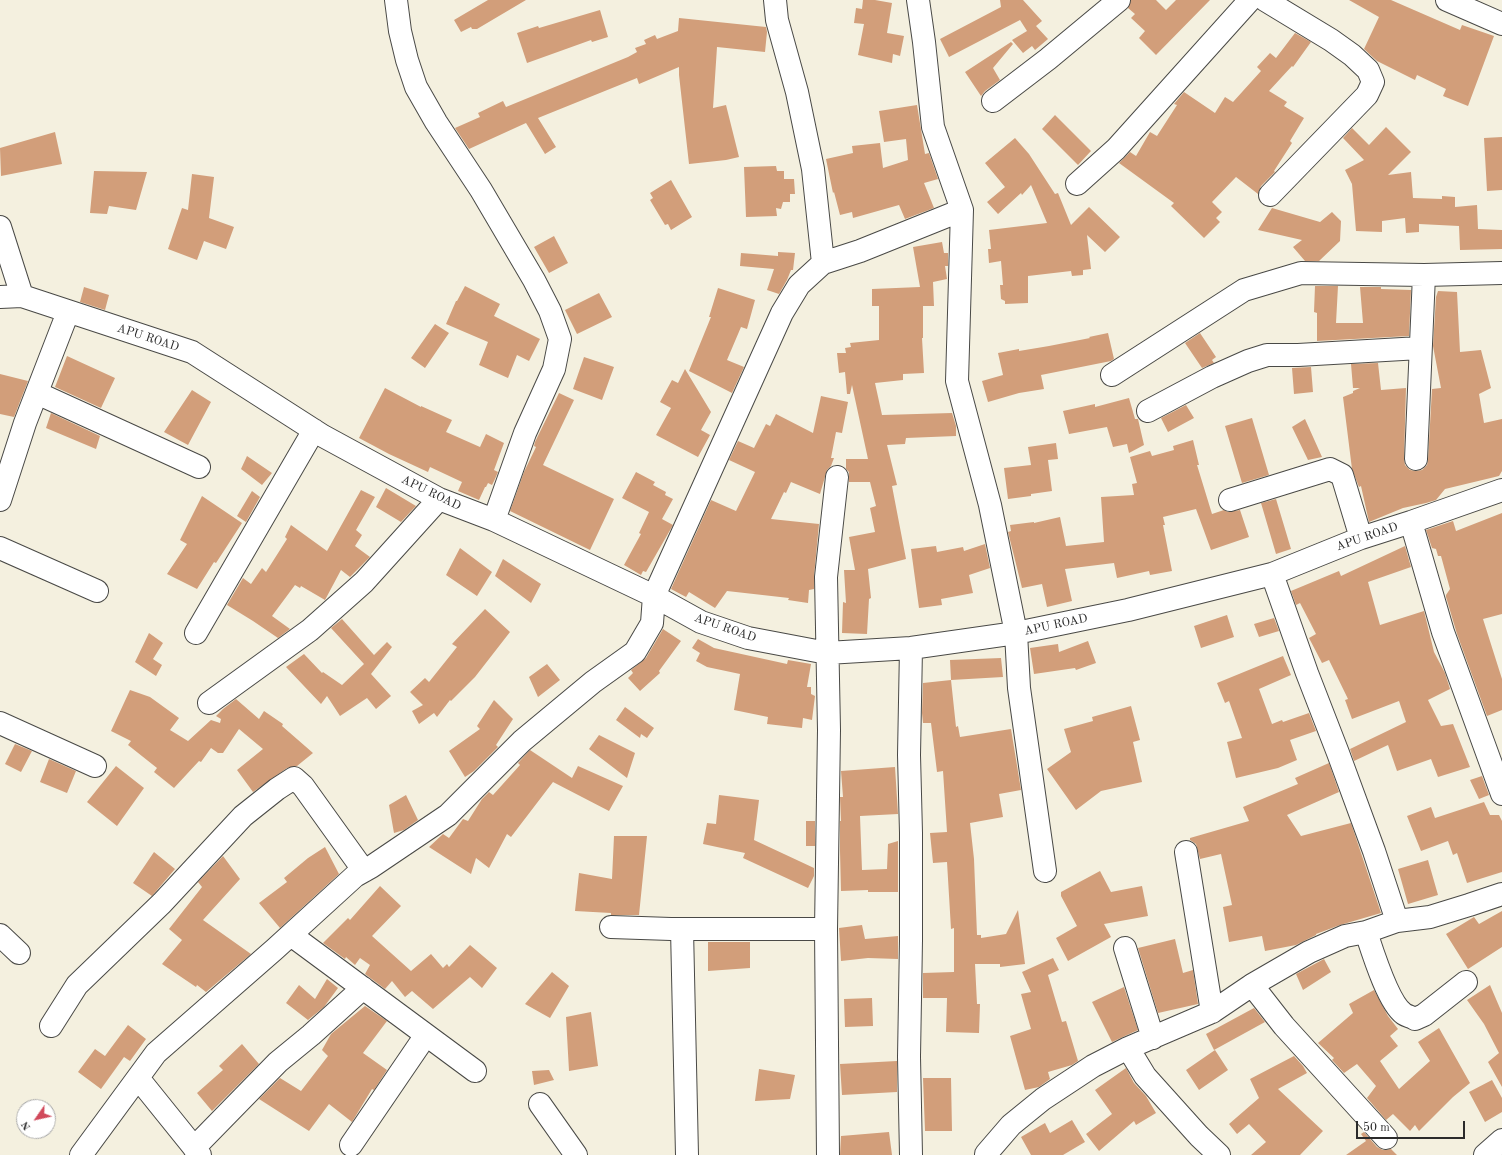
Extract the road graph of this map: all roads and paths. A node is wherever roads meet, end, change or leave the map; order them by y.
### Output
1 (396, 0) edge
2 (775, 0) edge
3 (918, 0) edge
4 (1119, 0) edge
5 (1250, 0) edge
6 (1265, 0) edge
7 (1452, 1) edge
8 (1502, 24) edge
9 (993, 101) dead end
10 (1077, 184) dead end
11 (1270, 195) dead end
12 (962, 210) junction
13 (0, 227) edge
14 (823, 263) junction
15 (1502, 273) edge
16 (1424, 275) junction
17 (22, 296) junction
18 (0, 297) edge
19 (68, 312) junction
20 (1420, 348) junction
21 (1112, 375) dead end
22 (37, 393) junction
23 (1148, 411) dead end
24 (314, 430) junction
25 (1416, 459) dead end
26 (199, 467) dead end
27 (837, 477) dead end
28 (1502, 490) edge
29 (439, 498) junction
30 (0, 500) edge
31 (1230, 500) dead end
32 (494, 520) junction
33 (1412, 522) junction
34 (1361, 538) junction
35 (0, 548) edge
36 (1272, 574) junction
37 (97, 591) dead end
38 (654, 596) junction
39 (196, 633) dead end
40 (1016, 633) junction
41 (911, 648) junction
42 (827, 653) junction
43 (209, 703) dead end
44 (0, 723) edge
45 (95, 766) dead end
46 (1502, 794) edge
47 (1186, 852) dead end
48 (364, 871) junction
49 (1045, 871) dead end
50 (1502, 894) edge
51 (1398, 921) junction
52 (611, 927) dead end
53 (682, 929) junction
54 (826, 929) junction
55 (1366, 932) junction
56 (0, 934) edge
57 (290, 935) junction
58 (1125, 948) dead end
59 (19, 953) dead end
60 (1466, 982) dead end
61 (1252, 985) junction
62 (363, 988) junction
63 (1212, 1012) junction
64 (51, 1026) dead end
65 (426, 1035) junction
66 (1153, 1038) junction
67 (1128, 1048) junction
68 (474, 1071) dead end
69 (138, 1078) junction
70 (540, 1104) dead end
71 (1386, 1138) dead end
72 (1502, 1140) edge
73 (352, 1145) dead end
74 (197, 1151) edge
75 (81, 1155) edge
76 (576, 1155) edge
77 (687, 1155) edge
78 (828, 1155) edge
79 (911, 1155) edge
80 (982, 1155) edge
81 (1219, 1155) edge
82 (1485, 1155) edge

1 - 32 street
2 - 14 street
3 - 12 street
4 - 9 street
5 - 10 street
6 - 11 street
7 - 8 street
12 - 14 street
12 - 40 street
13 - 17 street
14 - 38 street
15 - 16 street
16 - 20 street
16 - 21 street
17 - 18 street, APU ROAD
17 - 19 street, APU ROAD
19 - 22 street
19 - 24 street, APU ROAD
20 - 23 street
20 - 25 street
22 - 26 street
22 - 30 street
24 - 29 street, APU ROAD
24 - 39 street
27 - 42 street
28 - 33 street, APU ROAD
29 - 32 street, APU ROAD
29 - 43 street
31 - 34 street
32 - 38 street, APU ROAD
33 - 34 street, APU ROAD
33 - 46 street
34 - 36 street, APU ROAD
35 - 37 street
36 - 40 street, APU ROAD
36 - 51 street
38 - 42 street, APU ROAD
38 - 48 street
40 - 41 street, APU ROAD
40 - 49 street
41 - 42 street, APU ROAD
41 - 79 street
42 - 54 street
44 - 45 street
47 - 63 street
48 - 57 street
48 - 64 street
50 - 51 street
51 - 55 street
52 - 53 street
53 - 54 street
53 - 77 street
54 - 78 street
55 - 60 street
55 - 61 street
56 - 59 street
57 - 62 street
57 - 69 street
58 - 66 street
61 - 63 street
61 - 71 street
62 - 65 street
62 - 74 street
63 - 66 street
65 - 68 street
65 - 73 street
66 - 67 street
67 - 80 street
67 - 81 street
69 - 74 street
69 - 75 street
70 - 76 street
72 - 82 street

